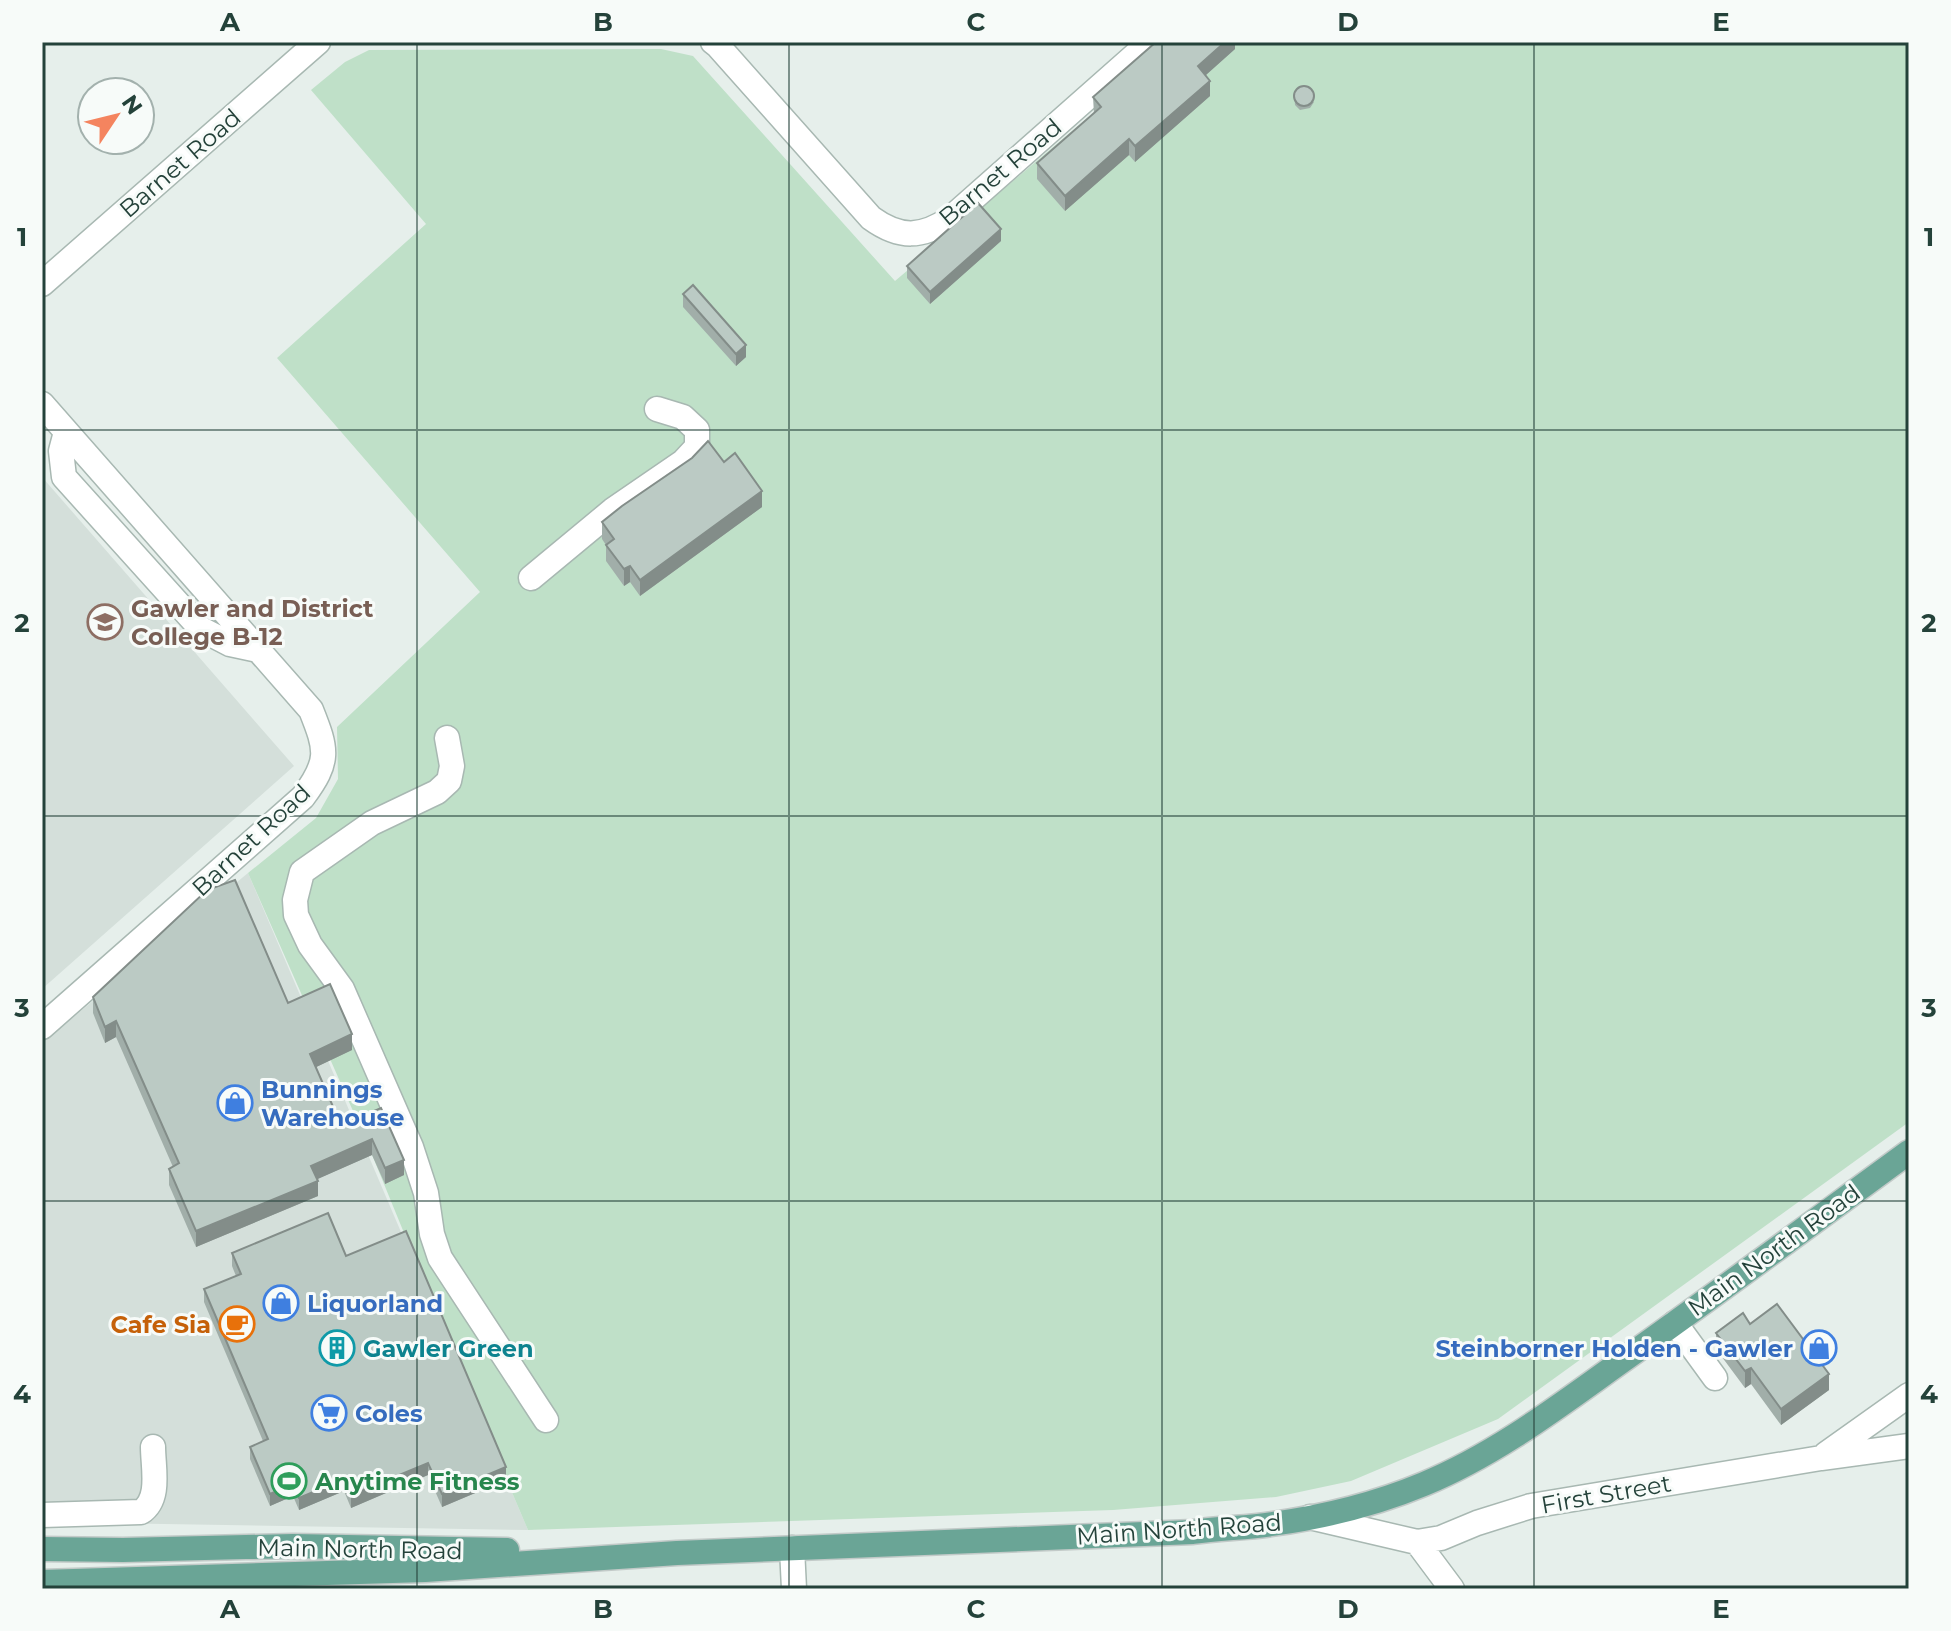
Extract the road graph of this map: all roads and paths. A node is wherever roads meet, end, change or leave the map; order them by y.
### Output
1 (318, 42) edge
2 (713, 42) edge
3 (1150, 42) edge
4 (42, 284) edge
5 (42, 404) edge
6 (657, 409) dead end
7 (531, 578) dead end
8 (447, 738) dead end
9 (42, 1027) edge
10 (1909, 1152) edge
11 (1675, 1323) junction
12 (1715, 1378) dead end
13 (1909, 1395) edge
14 (546, 1420) dead end
15 (1909, 1446) edge
16 (153, 1447) dead end
17 (1821, 1458) junction
18 (42, 1515) edge
19 (1310, 1517) junction
20 (1417, 1542) junction
21 (792, 1548) junction
22 (42, 1549) edge
23 (677, 1553) junction
24 (42, 1582) edge
25 (794, 1589) edge
26 (1452, 1589) edge

1 - 4 street, Barnet Road
2 - 3 street, Barnet Road
5 - 9 street, Barnet Road
6 - 7 street
8 - 14 street
10 - 11 main road, Main North Road
11 - 12 street
11 - 19 main road, Main North Road
13 - 17 street
15 - 17 street, First Street
16 - 18 street
17 - 20 street, First Street
19 - 20 street, First Street
19 - 21 main road, Main North Road
20 - 26 street
21 - 23 main road, Main North Road
21 - 25 street
22 - 23 main road, Main North Road
23 - 24 main road, Main North Road

